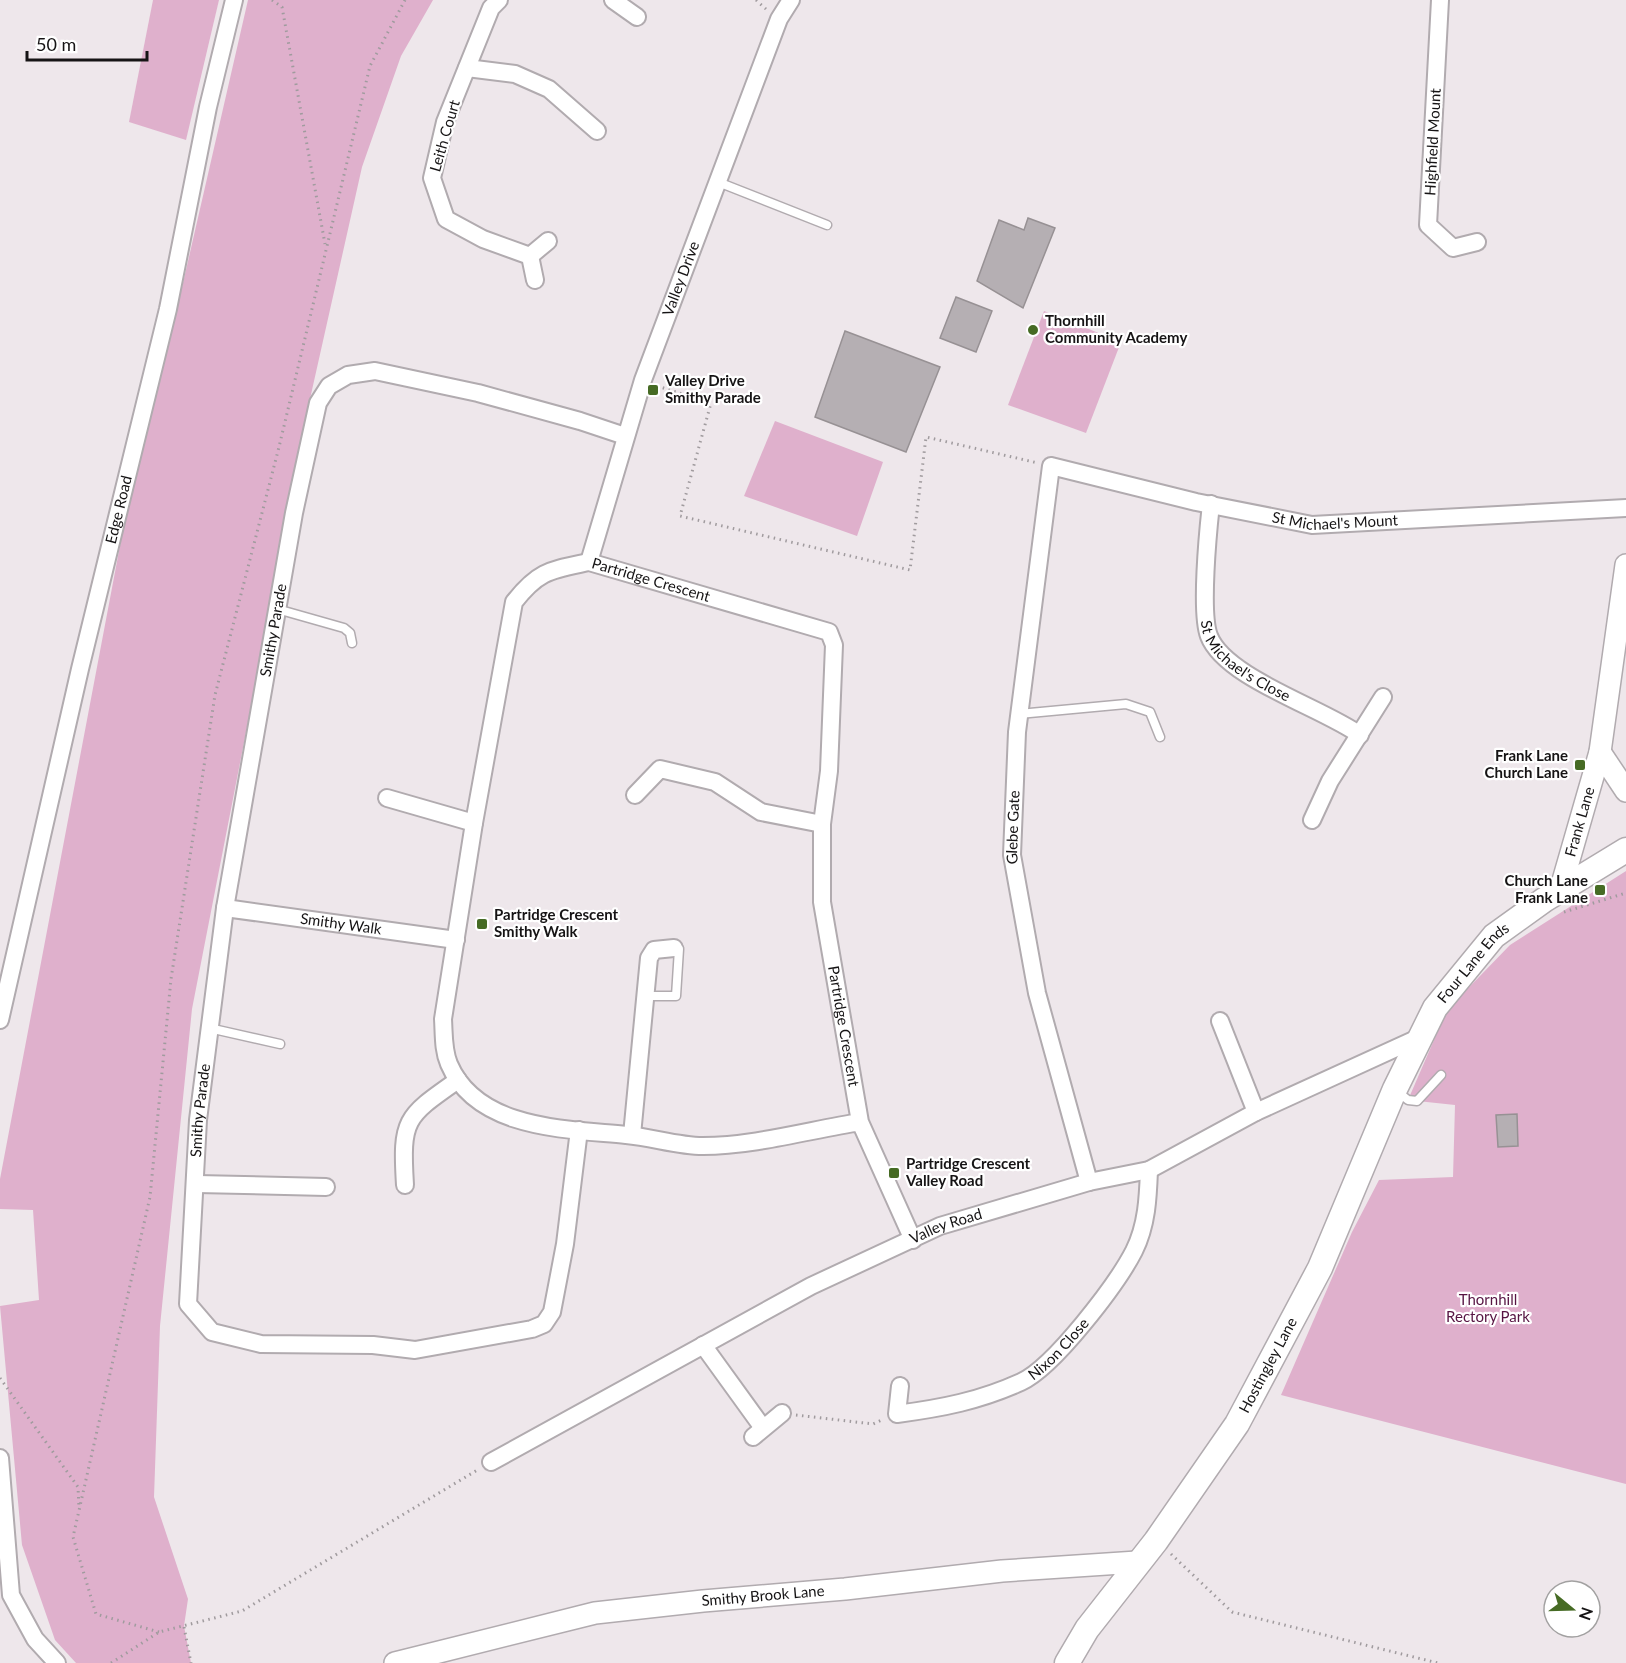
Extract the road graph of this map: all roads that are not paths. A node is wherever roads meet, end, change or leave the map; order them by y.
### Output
1 (234, 0) edge
2 (499, 0) edge
3 (613, 0) edge
4 (791, 0) edge
5 (1440, 0) edge
6 (637, 17) dead end
7 (467, 68) junction
8 (597, 131) dead end
9 (718, 182) junction
10 (827, 225) dead end
11 (548, 241) dead end
12 (1477, 242) dead end
13 (530, 256) junction
14 (535, 280) dead end
15 (625, 436) junction
16 (1051, 466) joint
17 (1211, 504) junction
18 (1626, 508) edge
19 (589, 562) junction
20 (1626, 565) edge
21 (276, 609) junction
22 (352, 643) dead end
23 (1383, 696) dead end
24 (1019, 714) junction
25 (1360, 735) junction
26 (1160, 737) dead end
27 (1600, 752) junction
28 (1626, 791) edge
29 (635, 795) dead end
30 (387, 798) dead end
31 (1312, 820) dead end
32 (474, 823) junction
33 (822, 824) junction
34 (1626, 850) edge
35 (1552, 895) junction
36 (225, 908) junction
37 (456, 940) junction
38 (674, 948) joint
39 (645, 996) junction
40 (0, 1020) edge
41 (1220, 1021) dead end
42 (209, 1028) junction
43 (1418, 1038) junction
44 (280, 1044) dead end
45 (1441, 1075) dead end
46 (458, 1080) junction
47 (1395, 1089) junction
48 (1256, 1112) junction
49 (861, 1122) junction
50 (579, 1130) junction
51 (632, 1135) junction
52 (1149, 1170) junction
53 (1089, 1182) junction
54 (196, 1184) junction
55 (405, 1185) dead end
56 (326, 1187) dead end
57 (913, 1240) junction
58 (703, 1345) junction
59 (900, 1386) dead end
60 (782, 1413) road end
61 (0, 1458) edge
62 (491, 1462) road end
63 (1137, 1562) junction
64 (57, 1663) edge
65 (395, 1663) edge
66 (1066, 1663) edge

1 - 40 street, Edge Road
2 - 7 street, Leith Court
3 - 6 street
4 - 9 street, Valley Drive
5 - 12 street, Highfield Mount
7 - 8 street
7 - 13 street, Leith Court
9 - 10 lane
9 - 15 street, Valley Drive
11 - 13 street
13 - 14 street
15 - 19 street, Valley Drive
15 - 21 street, Smithy Parade
16 - 17 street, St Michael's Mount
16 - 24 street, Glebe Gate
17 - 18 street, St Michael's Mount
17 - 25 street, St Michael's Close
19 - 32 street, Partridge Crescent
19 - 33 street, Partridge Crescent
20 - 27 street, Frank Lane
21 - 22 lane
21 - 36 street, Smithy Parade
23 - 25 street
24 - 26 lane
24 - 53 street, Glebe Gate
25 - 31 street
27 - 28 street, Frank Lane
27 - 35 street, Frank Lane
29 - 33 street
30 - 32 street
32 - 37 street, Partridge Crescent
33 - 49 street, Partridge Crescent
34 - 35 main road, Four Lane Ends
35 - 43 main road, Four Lane Ends
36 - 37 street, Smithy Walk
36 - 42 street, Smithy Parade
37 - 46 street, Partridge Crescent
38 - 39 street
38 - 39 lane
39 - 51 street
41 - 48 street
42 - 44 lane
42 - 54 street, Smithy Parade
43 - 47 main road, Hostingley Lane
43 - 48 street, Valley Road
45 - 47 lane
46 - 50 street, Partridge Crescent
46 - 55 street
47 - 63 main road, Hostingley Lane
48 - 52 street, Valley Road
49 - 51 street, Partridge Crescent
49 - 57 street, Partridge Crescent
50 - 51 street, Partridge Crescent
50 - 54 street, Smithy Parade
52 - 53 street, Valley Road
52 - 59 street, Nixon Close
53 - 57 street, Valley Road
54 - 56 street
57 - 58 street, Valley Road
58 - 60 street
58 - 62 street, Valley Road
61 - 64 street
63 - 65 street, Smithy Brook Lane
63 - 66 main road, Hostingley Lane

